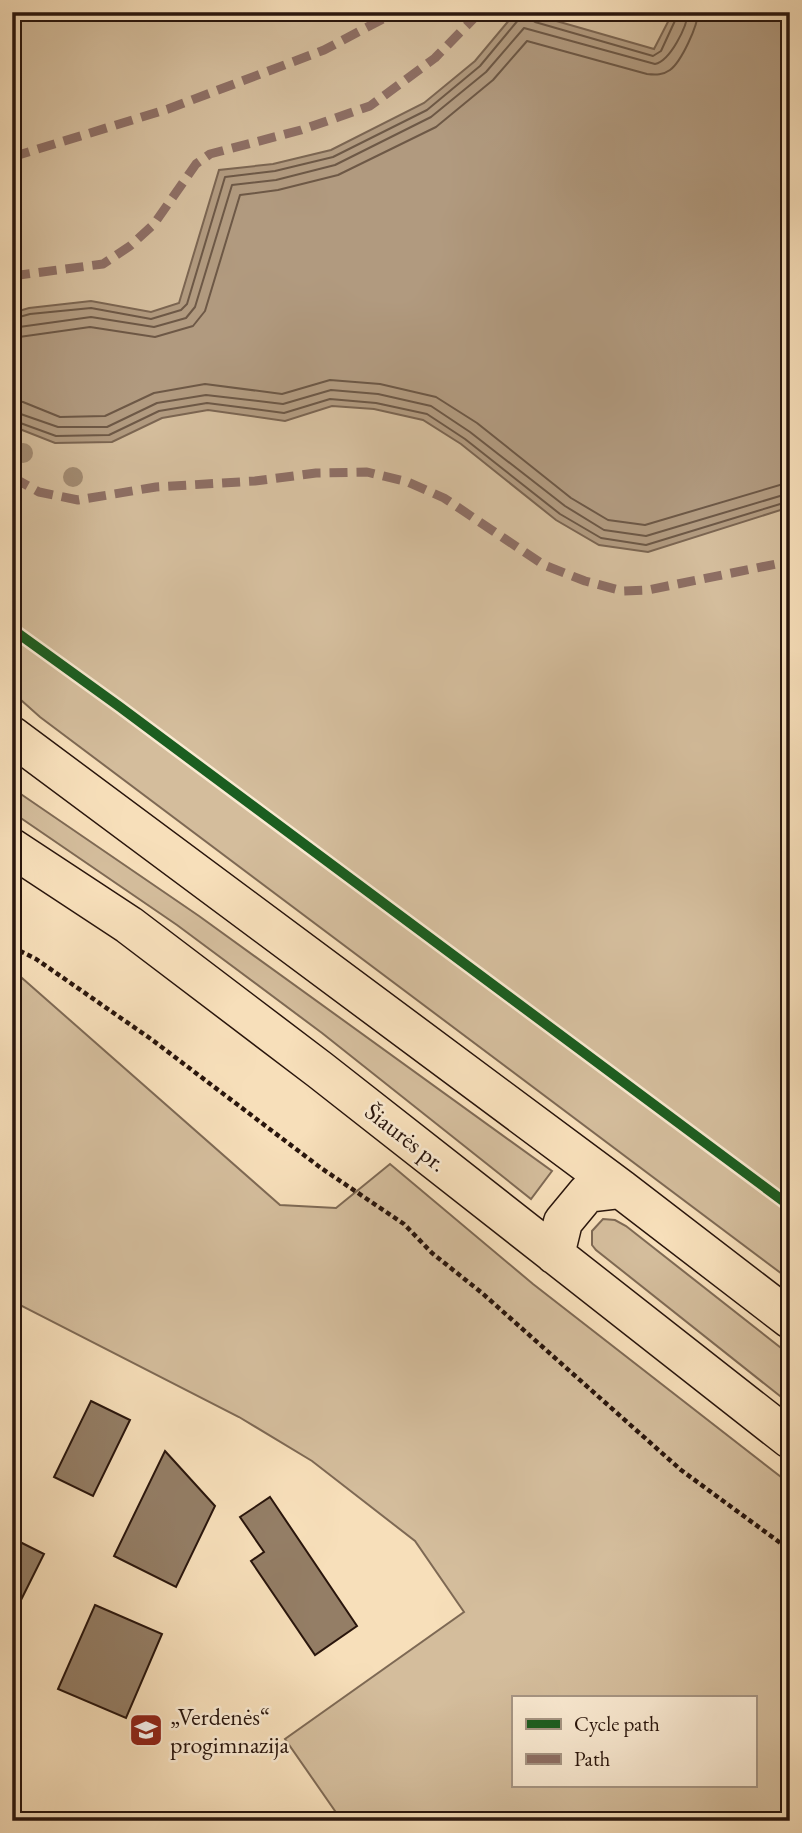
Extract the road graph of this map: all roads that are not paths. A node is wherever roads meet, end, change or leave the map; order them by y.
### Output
1 (12, 736) edge
2 (12, 848) edge
3 (621, 1189) junction
4 (555, 1255) junction
5 (790, 1319) edge
6 (790, 1439) edge

1 - 3 main road
2 - 4 main road, Šiaurės pr.
3 - 4 main road
3 - 5 main road
4 - 6 main road, Šiaurės pr.

